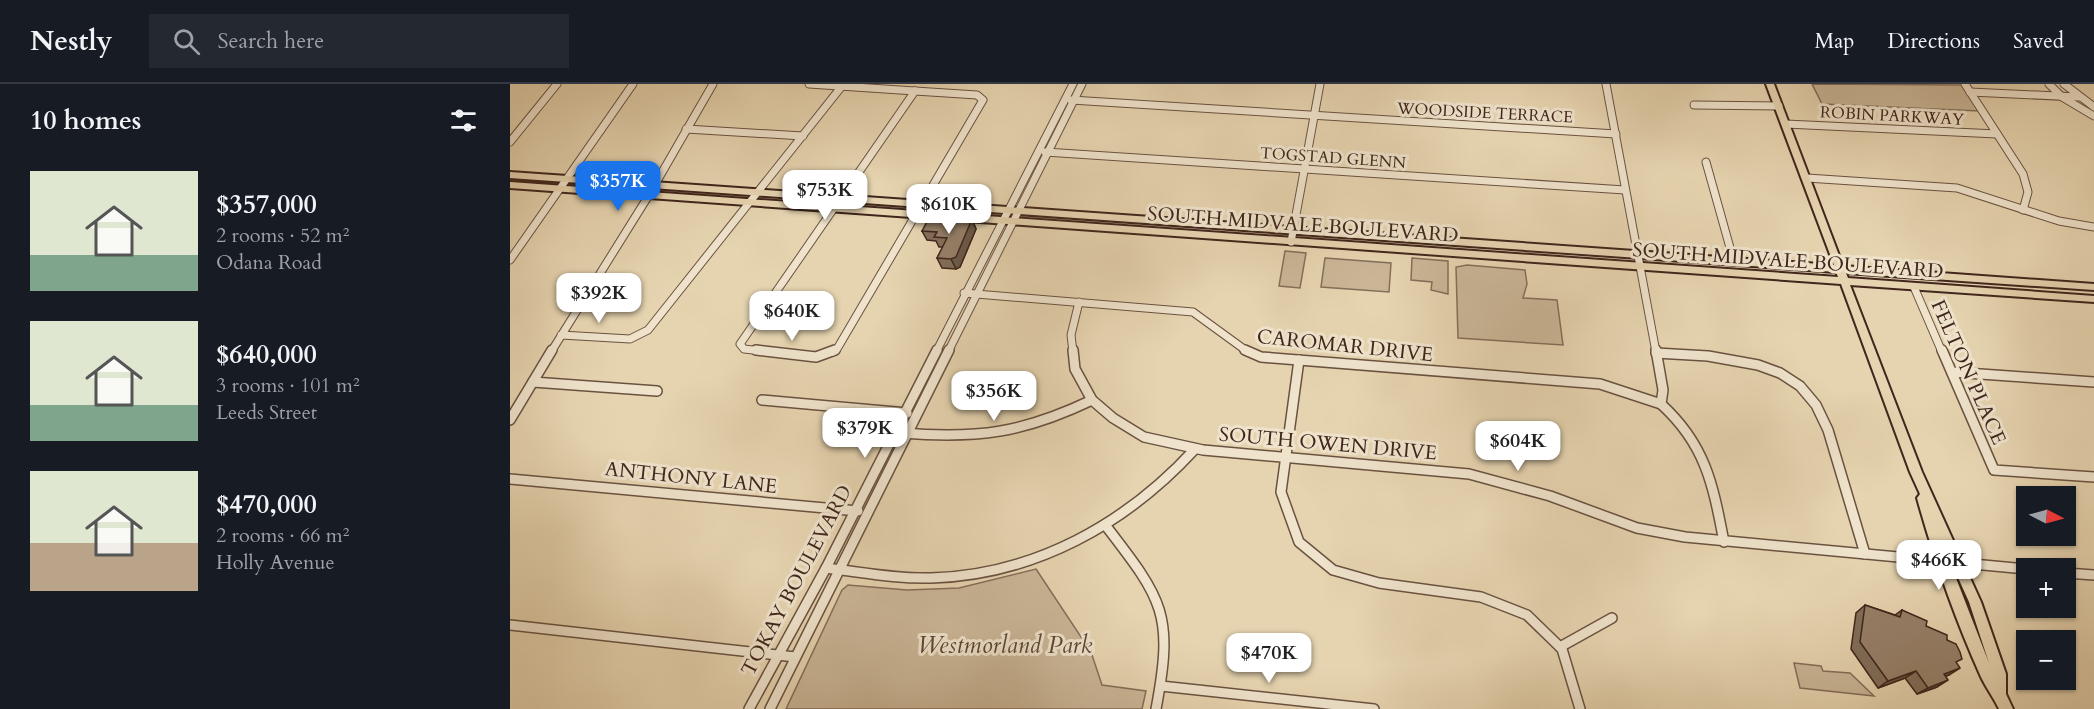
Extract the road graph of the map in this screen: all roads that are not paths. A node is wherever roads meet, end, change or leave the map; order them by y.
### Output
1 (557, 84) edge
2 (633, 84) edge
3 (713, 84) edge
4 (809, 84) edge
5 (1072, 84) edge
6 (1082, 84) edge
7 (1320, 84) edge
8 (1606, 84) edge
9 (1770, 84) edge
10 (1965, 84) edge
11 (2049, 84) edge
12 (2064, 84) edge
13 (842, 86) junction
14 (915, 90) junction
15 (1970, 92) junction
16 (2062, 97) junction
17 (2078, 97) junction
18 (1065, 100) junction
19 (1074, 100) junction
20 (1694, 105) dead end
21 (1779, 106) junction
22 (2094, 107) edge
23 (1315, 115) junction
24 (2094, 116) edge
25 (1786, 124) junction
26 (686, 129) junction
27 (1616, 134) junction
28 (1997, 134) junction
29 (803, 136) junction
30 (510, 142) edge
31 (1039, 151) junction
32 (1048, 152) junction
33 (1706, 162) dead end
34 (1305, 169) junction
35 (510, 175) edge
36 (1807, 178) junction
37 (566, 179) junction
38 (510, 185) edge
39 (561, 189) junction
40 (649, 190) junction
41 (1625, 190) junction
42 (757, 193) junction
43 (839, 200) junction
44 (750, 203) junction
45 (924, 205) junction
46 (833, 208) junction
47 (2023, 210) junction
48 (1007, 211) junction
49 (1018, 212) junction
50 (918, 215) junction
51 (1002, 221) junction
52 (1176, 221) junction
53 (1012, 222) junction
54 (2094, 227) edge
55 (1112, 228) junction
56 (1292, 236) junction
57 (1637, 256) junction
58 (510, 260) edge
59 (1734, 262) junction
60 (1639, 267) junction
61 (1842, 270) junction
62 (1846, 281) junction
63 (1914, 287) junction
64 (2094, 287) edge
65 (964, 293) junction
66 (975, 294) junction
67 (2094, 299) edge
68 (1079, 302) junction
69 (561, 335) junction
70 (1656, 353) junction
71 (1299, 360) junction
72 (1952, 372) junction
73 (533, 382) junction
74 (2094, 382) edge
75 (657, 391) dead end
76 (762, 400) dead end
77 (1092, 400) junction
78 (1661, 404) junction
79 (904, 412) junction
80 (916, 413) junction
81 (510, 420) edge
82 (894, 432) junction
83 (907, 433) junction
84 (1195, 449) junction
85 (1285, 457) junction
86 (1916, 472) junction
87 (2094, 477) edge
88 (510, 478) edge
89 (854, 511) junction
90 (868, 512) junction
91 (1106, 526) junction
92 (1724, 542) junction
93 (1865, 555) junction
94 (1944, 562) junction
95 (1959, 563) junction
96 (825, 568) junction
97 (2016, 568) edge
98 (839, 570) junction
99 (2076, 574) edge
100 (2094, 575) edge
101 (1612, 618) dead end
102 (510, 625) edge
103 (1560, 647) junction
104 (777, 655) junction
105 (795, 657) junction
106 (1161, 686) junction
107 (2000, 693) junction
108 (1298, 705) edge
109 (749, 709) edge
110 (770, 709) edge
111 (1156, 709) edge
112 (1374, 709) edge
113 (1580, 709) edge
114 (2006, 709) edge

1 - 30 street
2 - 37 street
3 - 26 street
4 - 13 street
5 - 18 street, TOKAY BOULEVARD
6 - 19 street, TOKAY BOULEVARD
7 - 23 street
8 - 27 street
9 - 21 main road
10 - 15 street
11 - 16 street
12 - 17 street
13 - 14 street
13 - 29 street
14 - 43 street
14 - 45 street
15 - 16 street
15 - 28 street
16 - 17 street
16 - 24 street
17 - 22 street
18 - 19 street, WOODSIDE TERRACE
18 - 31 street, TOKAY BOULEVARD
19 - 23 street, WOODSIDE TERRACE
19 - 32 street, TOKAY BOULEVARD
20 - 21 street
21 - 25 main road
23 - 27 street, WOODSIDE TERRACE
23 - 34 street
25 - 28 street, ROBIN PARKWAY
25 - 36 main road
26 - 29 street
26 - 40 street
27 - 41 street
28 - 47 street
29 - 42 street
31 - 32 street, TOGSTAD GLENN
31 - 48 street, TOKAY BOULEVARD
32 - 34 street, TOGSTAD GLENN
32 - 49 street, TOKAY BOULEVARD
33 - 59 street
34 - 41 street, TOGSTAD GLENN
34 - 56 street
35 - 37 main road, SOUTH MIDVALE BOULEVARD
36 - 47 street
36 - 61 main road
37 - 39 street
37 - 40 main road, SOUTH MIDVALE BOULEVARD
38 - 39 main road, SOUTH MIDVALE BOULEVARD
39 - 40 main road, SOUTH MIDVALE BOULEVARD
39 - 58 street
40 - 42 main road, SOUTH MIDVALE BOULEVARD
40 - 44 main road, SOUTH MIDVALE BOULEVARD
40 - 69 street
41 - 57 street
42 - 43 main road, SOUTH MIDVALE BOULEVARD
42 - 44 street
43 - 45 main road, SOUTH MIDVALE BOULEVARD
43 - 46 street
44 - 46 main road, SOUTH MIDVALE BOULEVARD
44 - 69 street
45 - 48 main road, SOUTH MIDVALE BOULEVARD
45 - 50 street
46 - 50 main road, SOUTH MIDVALE BOULEVARD
46 - 50 street
47 - 54 street
48 - 49 main road, SOUTH MIDVALE BOULEVARD
48 - 51 street, TOKAY BOULEVARD
49 - 52 main road, SOUTH MIDVALE BOULEVARD
49 - 53 street, TOKAY BOULEVARD
50 - 51 main road, SOUTH MIDVALE BOULEVARD
51 - 53 main road, SOUTH MIDVALE BOULEVARD
51 - 65 street, TOKAY BOULEVARD
52 - 55 main road
52 - 56 main road, SOUTH MIDVALE BOULEVARD
53 - 55 main road, SOUTH MIDVALE BOULEVARD
53 - 66 street, TOKAY BOULEVARD
55 - 56 main road, SOUTH MIDVALE BOULEVARD
56 - 57 main road, SOUTH MIDVALE BOULEVARD
56 - 60 main road, SOUTH MIDVALE BOULEVARD
57 - 59 main road, SOUTH MIDVALE BOULEVARD
57 - 60 street
59 - 61 main road, SOUTH MIDVALE BOULEVARD
60 - 62 main road, SOUTH MIDVALE BOULEVARD
60 - 70 street
61 - 62 main road
61 - 64 main road, SOUTH MIDVALE BOULEVARD
62 - 63 main road, SOUTH MIDVALE BOULEVARD
62 - 86 main road
63 - 67 main road, SOUTH MIDVALE BOULEVARD
63 - 72 street, FELTON PLACE
65 - 66 street, CAROMAR DRIVE
65 - 79 street, TOKAY BOULEVARD
66 - 68 street, CAROMAR DRIVE
66 - 80 street, TOKAY BOULEVARD
68 - 71 street, CAROMAR DRIVE
68 - 77 street, SOUTH OWEN DRIVE
69 - 73 street
70 - 78 street
70 - 93 street
71 - 78 street, CAROMAR DRIVE
71 - 85 street
72 - 74 street
72 - 87 street, FELTON PLACE
73 - 75 street
73 - 81 street
76 - 79 street
77 - 83 street
77 - 84 street, SOUTH OWEN DRIVE
78 - 92 street, CAROMAR DRIVE
79 - 80 street
79 - 82 street, TOKAY BOULEVARD
80 - 83 street, TOKAY BOULEVARD
82 - 83 street
82 - 89 street, TOKAY BOULEVARD
83 - 90 street, TOKAY BOULEVARD
84 - 85 street, SOUTH OWEN DRIVE
84 - 91 street
85 - 92 street, SOUTH OWEN DRIVE
85 - 103 street
86 - 94 main road
86 - 95 main road
88 - 89 street, ANTHONY LANE
89 - 90 street, ANTHONY LANE
89 - 96 street, TOKAY BOULEVARD
90 - 98 street, TOKAY BOULEVARD
91 - 98 street
91 - 106 street
92 - 93 street, SOUTH OWEN DRIVE
93 - 94 street, SOUTH OWEN DRIVE
94 - 95 street, SOUTH OWEN DRIVE
94 - 107 main road
95 - 97 street, SOUTH OWEN DRIVE
95 - 107 main road
96 - 98 street
96 - 104 street, TOKAY BOULEVARD
98 - 105 street, TOKAY BOULEVARD
99 - 100 street
101 - 103 street
102 - 104 street
103 - 113 street
104 - 105 street
104 - 109 street, TOKAY BOULEVARD
105 - 110 street, TOKAY BOULEVARD
106 - 108 street
106 - 111 street
107 - 114 main road
108 - 112 street

